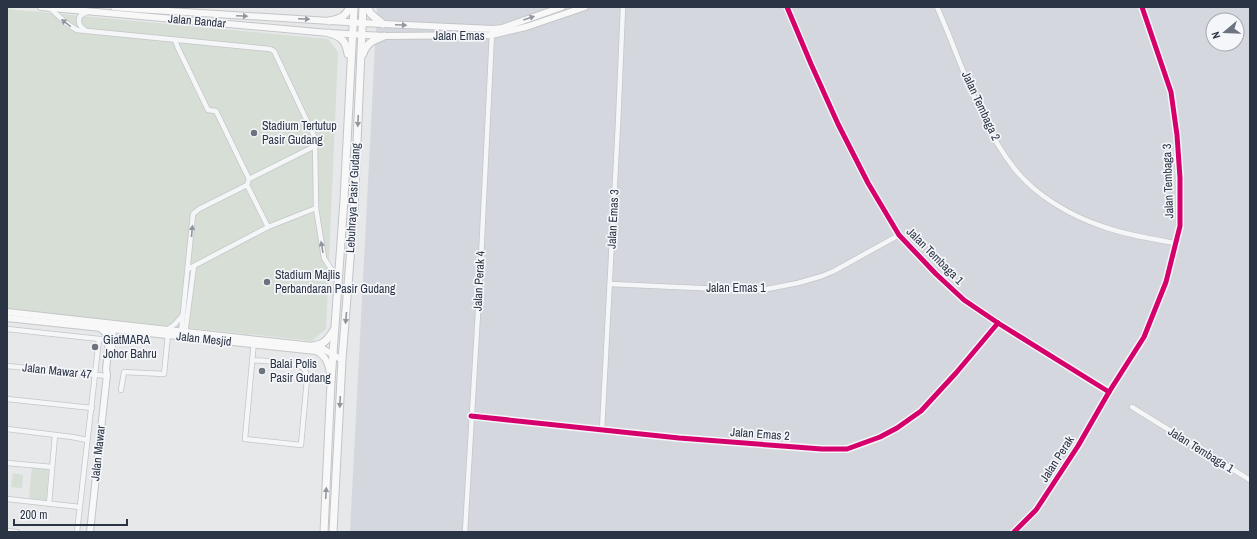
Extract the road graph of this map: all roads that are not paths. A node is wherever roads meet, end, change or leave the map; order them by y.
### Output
1 (41, 7) edge
2 (114, 7) edge
3 (350, 7) edge
4 (354, 7) edge
5 (363, 7) edge
6 (367, 7) edge
7 (562, 7) edge
8 (585, 7) edge
9 (623, 7) edge
10 (787, 7) edge
11 (937, 7) edge
12 (1142, 7) edge
13 (50, 8) junction
14 (162, 8) edge
15 (90, 12) junction
16 (146, 17) junction
17 (174, 19) junction
18 (329, 21) junction
19 (352, 23) junction
20 (362, 24) junction
21 (383, 24) junction
22 (86, 31) junction
23 (492, 32) junction
24 (329, 33) junction
25 (352, 34) junction
26 (362, 35) junction
27 (384, 36) junction
28 (175, 40) junction
29 (360, 62) junction
30 (350, 64) junction
31 (315, 146) junction
32 (249, 179) junction
33 (247, 185) junction
34 (316, 208) junction
35 (268, 227) junction
36 (899, 235) junction
37 (1175, 243) junction
38 (194, 266) junction
39 (188, 270) junction
40 (338, 282) junction
41 (610, 284) junction
42 (7, 312) edge
43 (184, 314) junction
44 (7, 318) edge
45 (187, 320) junction
46 (998, 323) junction
47 (113, 326) junction
48 (100, 328) junction
49 (7, 329) edge
50 (335, 330) junction
51 (127, 331) junction
52 (168, 332) junction
53 (196, 333) junction
54 (183, 334) junction
55 (100, 339) junction
56 (111, 340) junction
57 (254, 342) junction
58 (313, 346) junction
59 (333, 355) junction
60 (252, 360) junction
61 (342, 360) junction
62 (7, 366) edge
63 (95, 375) junction
64 (107, 375) junction
65 (331, 382) junction
66 (122, 390) dead end
67 (1109, 392) junction
68 (7, 399) edge
69 (92, 408) junction
70 (1132, 408) dead end
71 (472, 416) junction
72 (7, 429) edge
73 (602, 430) junction
74 (329, 432) junction
75 (338, 432) junction
76 (55, 435) junction
77 (87, 440) junction
78 (7, 462) edge
79 (52, 467) junction
80 (1250, 480) edge
81 (7, 499) edge
82 (49, 504) junction
83 (80, 507) junction
84 (7, 531) edge
85 (16, 532) edge
86 (78, 532) edge
87 (90, 532) edge
88 (324, 532) edge
89 (333, 532) edge
90 (465, 532) edge
91 (1014, 532) edge

1 - 13 main road, Jalan Bandar
2 - 14 main road, Jalan Bandar
3 - 18 main road
4 - 19 main road, Lebuhraya Pasir Gudang
5 - 20 main road, Lebuhraya Pasir Gudang
6 - 21 main road
23 -> 7 main road, Jalan Emas
8 - 23 main road, Jalan Emas
9 - 41 street, Jalan Emas 3
10 - 36 main road, Jalan Tembaga 1
11 - 37 street, Jalan Tembaga 2
12 - 37 street, Jalan Tembaga 3
13 - 15 main road, Jalan Bandar
22 -> 13 street
14 - 16 main road
14 - 17 main road
14 -> 18 main road, Jalan Bandar
15 - 16 main road, Jalan Bandar
15 - 22 street
16 - 17 main road, Jalan Bandar
17 - 24 main road, Jalan Bandar
18 - 19 main road, Jalan Bandar
19 - 20 main road, Jalan Bandar
19 - 25 main road, Lebuhraya Pasir Gudang
20 - 21 main road, Jalan Emas
20 - 26 main road, Lebuhraya Pasir Gudang
21 -> 23 main road, Jalan Emas
22 - 28 street
23 - 27 main road, Jalan Emas
23 - 71 street, Jalan Perak 4
24 - 25 main road, Jalan Emas
24 - 30 main road
25 - 26 main road, Jalan Emas
25 - 30 main road, Lebuhraya Pasir Gudang
26 - 27 main road, Jalan Emas
26 - 29 main road, Lebuhraya Pasir Gudang
27 - 29 main road
28 - 31 street
28 - 32 street
29 -> 61 main road, Lebuhraya Pasir Gudang
30 - 40 main road, Lebuhraya Pasir Gudang
31 - 32 street
31 - 34 street
32 - 33 street
33 - 35 street
39 -> 33 street
34 - 35 street
40 -> 34 street
35 - 38 street
36 - 41 street, Jalan Emas 1
36 - 46 main road, Jalan Tembaga 1
37 - 67 street, Jalan Tembaga 3
38 - 39 street
38 - 45 street
39 - 43 street
40 - 50 main road, Lebuhraya Pasir Gudang
41 - 73 street, Jalan Emas 3
42 - 47 main road, Jalan Mesjid
43 - 52 street
43 - 54 street
44 - 48 main road, Jalan Mesjid
45 - 53 street
45 - 54 street
46 - 67 main road, Jalan Tembaga 1
46 - 73 street, Jalan Emas 2
47 - 48 main road, Jalan Mesjid
47 - 51 main road, Jalan Mesjid
47 - 52 main road, Jalan Mesjid
47 - 56 main road, Jalan Mawar
48 - 56 main road
49 - 55 street
50 - 58 main road
50 - 59 main road, Lebuhraya Pasir Gudang
51 - 52 main road, Jalan Mesjid
51 - 56 main road
52 - 54 main road, Jalan Mesjid
52 - 66 street
53 - 54 main road, Jalan Mesjid
53 - 57 main road, Jalan Mesjid
54 - 57 main road, Jalan Mesjid
55 - 56 street
55 - 63 street
56 - 64 main road, Jalan Mawar
57 - 58 main road, Jalan Mesjid
57 - 60 street
57 - 65 main road, Jalan Mesjid
58 - 59 main road, Jalan Mesjid
59 - 61 main road, Jalan Mesjid
59 - 65 main road, Lebuhraya Pasir Gudang
60 - 60 street
61 -> 75 main road, Lebuhraya Pasir Gudang
62 - 63 street, Jalan Mawar 47
63 - 64 street, Jalan Mawar 47
63 - 69 street
64 - 87 main road, Jalan Mawar
65 - 74 main road, Lebuhraya Pasir Gudang
67 - 91 street, Jalan Perak
68 - 69 street
69 - 77 street
70 - 80 street, Jalan Tembaga 1
71 - 73 street, Jalan Emas 2
71 - 90 street, Jalan Perak 4
72 - 76 street
74 - 75 main road
88 -> 74 main road, Lebuhraya Pasir Gudang
75 - 89 main road, Lebuhraya Pasir Gudang
76 - 77 street
76 - 79 street
77 - 83 street
78 - 79 street
79 - 82 street
81 - 82 street
82 - 83 street
83 - 86 street
84 - 85 street

